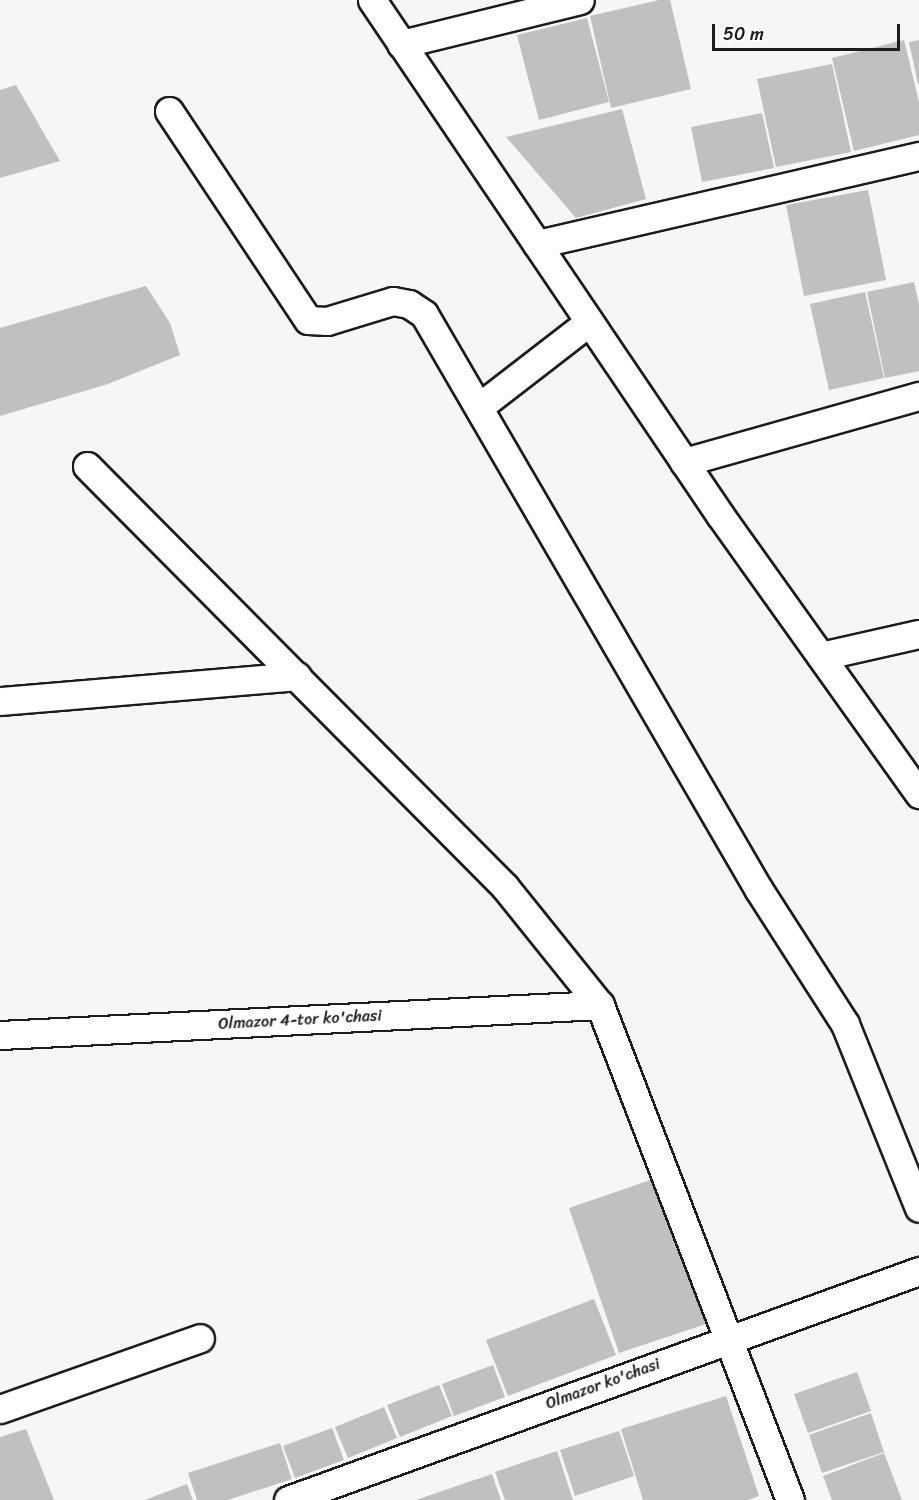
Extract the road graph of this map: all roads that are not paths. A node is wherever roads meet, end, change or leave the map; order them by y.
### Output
1 (372, 0) edge
2 (580, 0) edge
3 (401, 44) junction
4 (169, 111) dead end
5 (919, 156) edge
6 (537, 244) junction
7 (589, 321) junction
8 (919, 396) edge
9 (479, 407) junction
10 (684, 462) junction
11 (87, 466) dead end
12 (919, 634) edge
13 (821, 657) junction
14 (297, 676) junction
15 (0, 700) edge
16 (919, 795) edge
17 (600, 1005) junction
18 (0, 1035) edge
19 (919, 1208) edge
20 (919, 1271) edge
21 (731, 1336) junction
22 (200, 1338) dead end
23 (0, 1409) edge
24 (326, 1493) edge
25 (288, 1500) edge
26 (790, 1500) edge

1 - 3 street
2 - 3 street
3 - 6 street
4 - 9 street
5 - 6 street
6 - 7 street
7 - 9 street
7 - 10 street
8 - 10 street
9 - 19 street
10 - 13 street
11 - 14 street
12 - 13 street
13 - 16 street
14 - 15 street
14 - 17 street
17 - 18 street, Olmazor 4-tor ko'chasi
17 - 21 street
20 - 21 street, Olmazor ko'chasi
21 - 24 street, Olmazor ko'chasi
21 - 26 street
22 - 23 street
24 - 25 street, Olmazor ko'chasi

